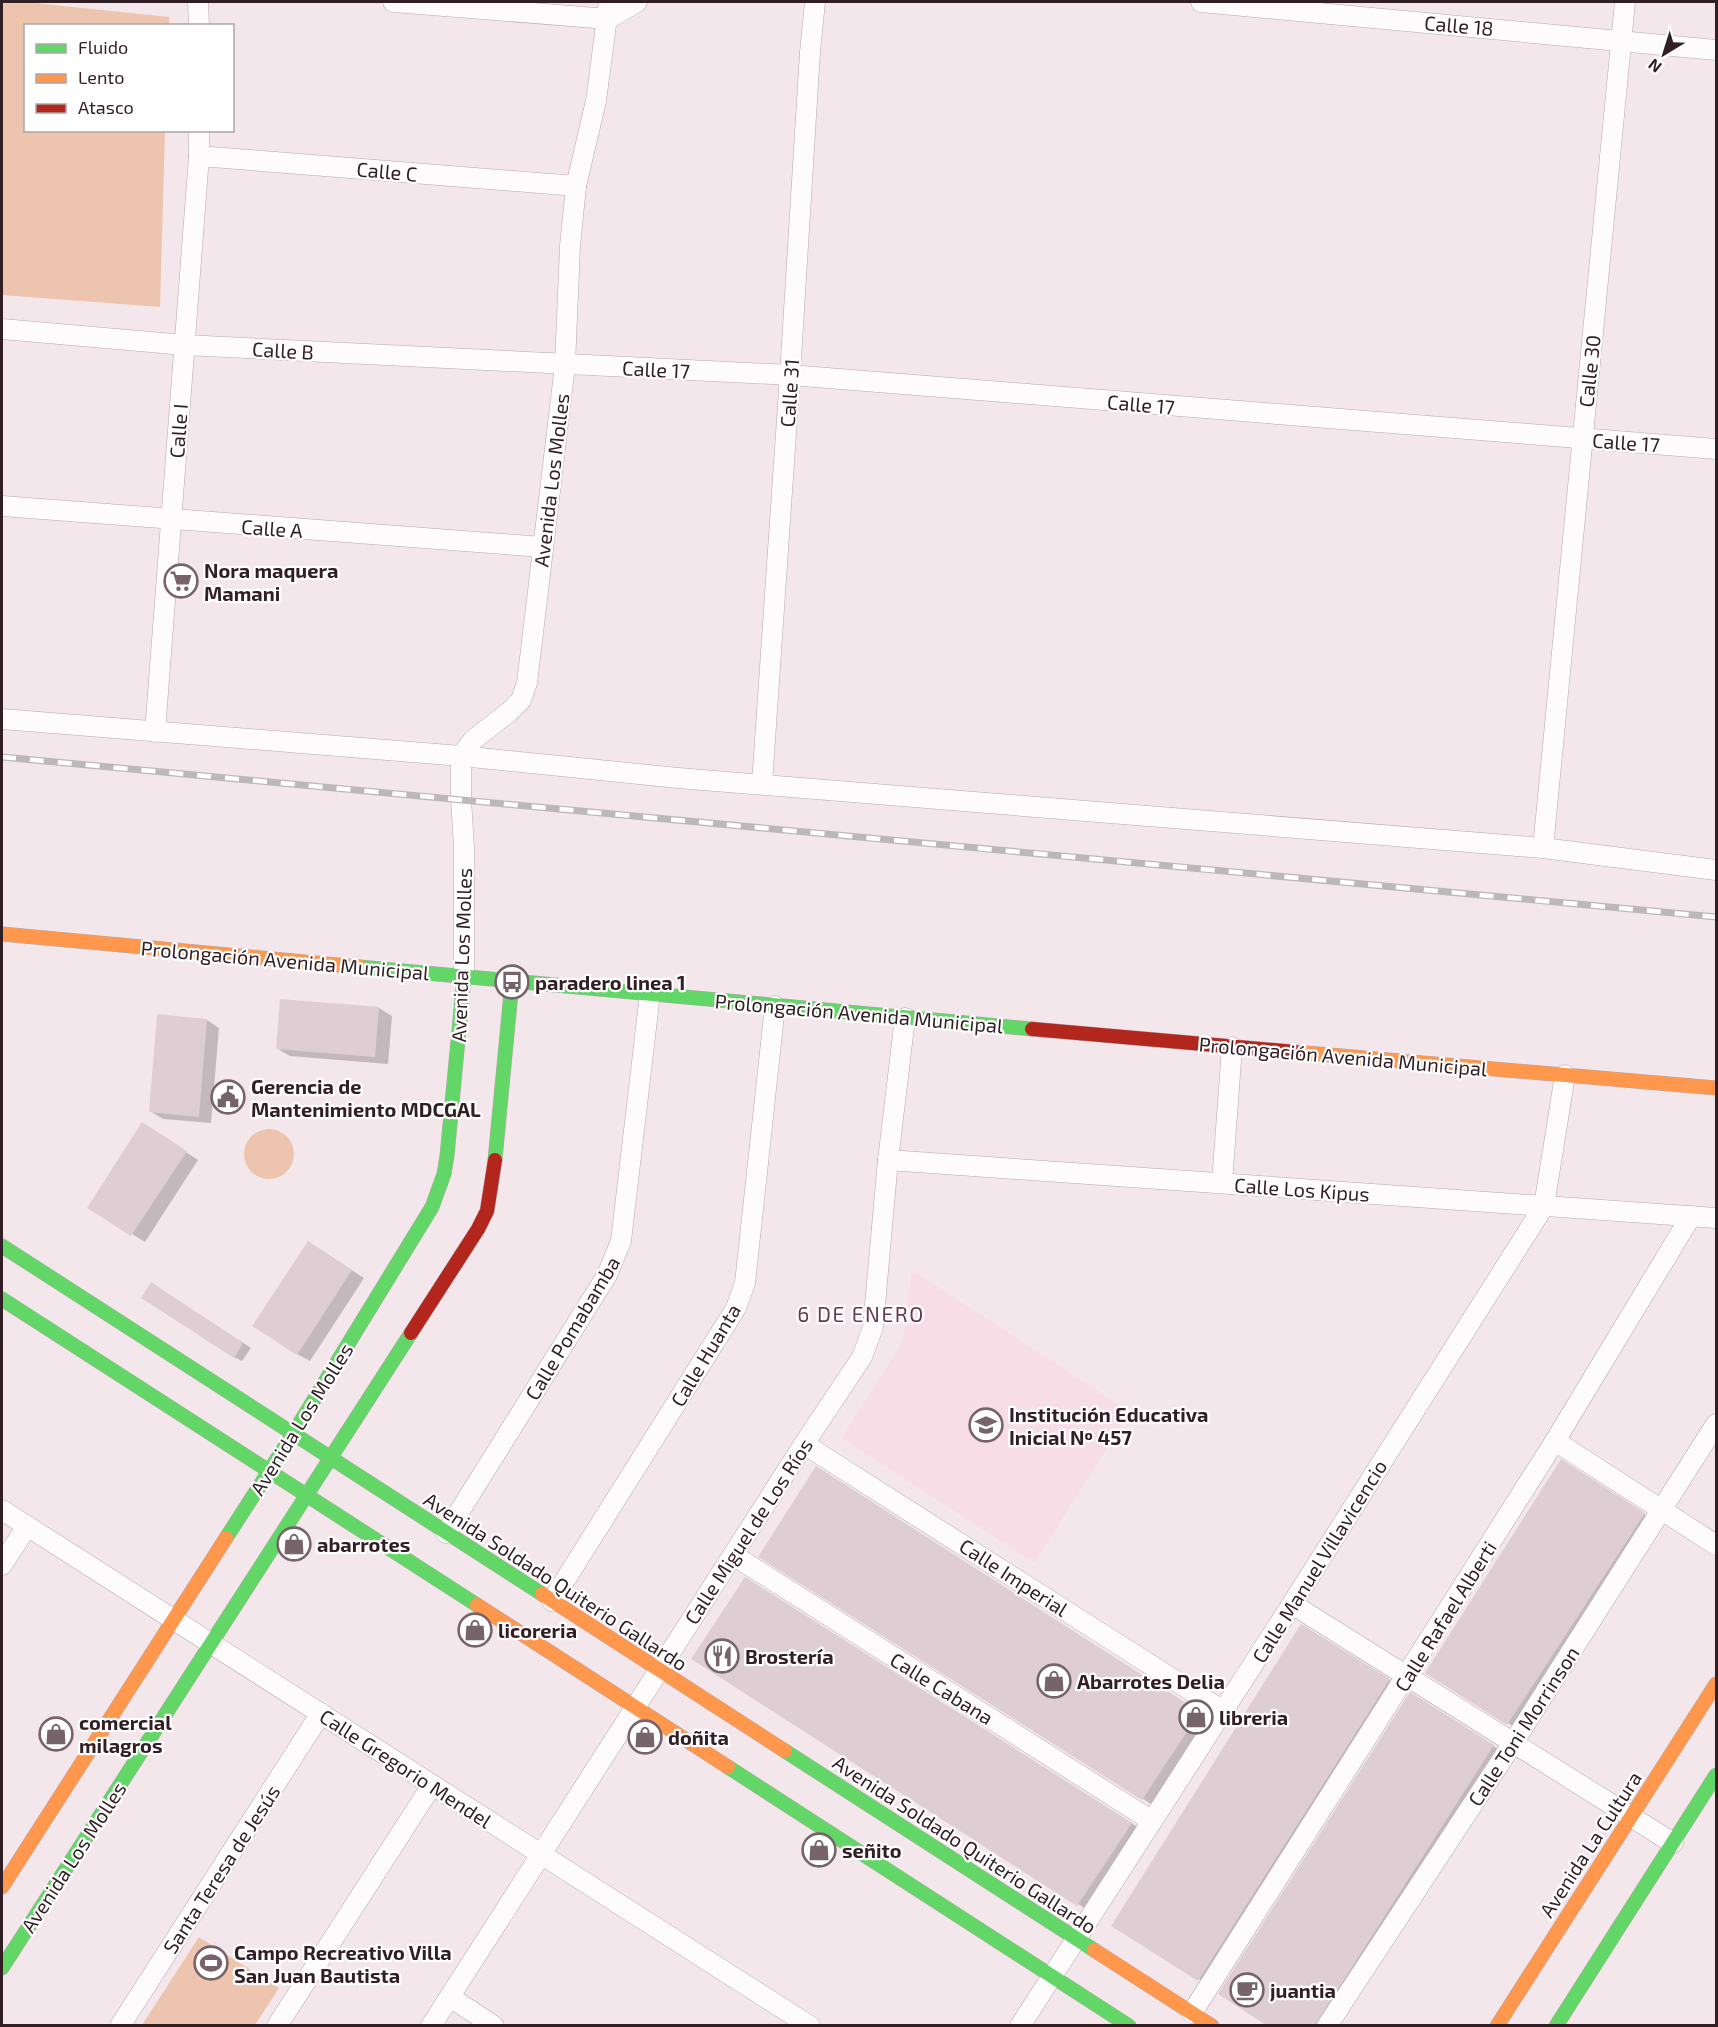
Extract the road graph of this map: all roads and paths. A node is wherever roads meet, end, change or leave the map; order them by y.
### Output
1 (198, 2) edge
2 (393, 2) edge
3 (637, 2) edge
4 (815, 2) edge
5 (1201, 2) edge
6 (1625, 2) edge
7 (609, 10) edge
8 (198, 24) edge
9 (1622, 41) junction
10 (1716, 50) edge
11 (199, 132) edge
12 (199, 156) junction
13 (576, 186) junction
14 (2, 329) edge
15 (185, 345) junction
16 (565, 365) junction
17 (790, 375) junction
18 (1582, 439) junction
19 (1716, 449) edge
20 (2, 506) edge
21 (171, 520) junction
22 (543, 547) junction
23 (2, 719) edge
24 (155, 732) junction
25 (461, 756) junction
26 (762, 784) junction
27 (1543, 848) junction
28 (1716, 870) edge
29 (2, 934) edge
30 (464, 977) junction
31 (512, 982) junction
32 (650, 994) junction
33 (775, 1006) junction
34 (905, 1018) junction
35 (1232, 1047) junction
36 (1565, 1075) junction
37 (1716, 1088) edge
38 (888, 1160) junction
39 (1222, 1183) junction
40 (1544, 1206) junction
41 (1691, 1216) junction
42 (1716, 1218) edge
43 (2, 1246) edge
44 (2, 1299) edge
45 (1716, 1424) edge
46 (293, 1434) junction
47 (1555, 1441) junction
48 (804, 1444) junction
49 (330, 1458) junction
50 (268, 1471) junction
51 (306, 1495) junction
52 (2, 1510) edge
53 (1662, 1510) junction
54 (27, 1526) junction
55 (446, 1533) junction
56 (1716, 1545) edge
57 (733, 1555) junction
58 (2, 1565) edge
59 (552, 1601) junction
60 (1292, 1604) junction
61 (173, 1619) junction
62 (211, 1643) junction
63 (659, 1670) junction
64 (1407, 1676) junction
65 (1716, 1684) edge
66 (635, 1707) junction
67 (1223, 1711) junction
68 (321, 1713) junction
69 (1513, 1743) junction
70 (1716, 1775) edge
71 (432, 1785) junction
72 (1631, 1817) junction
73 (1152, 1821) junction
74 (1673, 1843) junction
75 (541, 1854) junction
76 (2, 1887) edge
77 (1076, 1939) junction
78 (2, 1968) edge
79 (1052, 1976) junction
80 (450, 1997) junction
81 (1192, 2013) junction
82 (120, 2025) edge
83 (277, 2025) edge
84 (432, 2025) edge
85 (494, 2025) edge
86 (810, 2025) edge
87 (1020, 2025) edge
88 (1129, 2025) edge
89 (1212, 2025) edge
90 (1327, 2025) edge
91 (1497, 2025) edge
92 (1556, 2025) edge

1 - 8 street
2 - 7 street
3 - 7 street
4 - 17 street, Calle 31
5 - 9 street, Calle 18
6 - 9 street, Calle 30
7 - 13 street, Avenida Los Molles
9 - 10 street, Calle 18
9 - 18 street, Calle 30
11 - 12 street, Calle I
12 - 13 street, Calle C
12 - 15 street, Calle I
13 - 16 street, Avenida Los Molles
14 - 15 street, Calle B
15 - 16 street, Calle B
15 - 21 street, Calle I
16 - 17 street, Calle 17
16 - 22 street, Avenida Los Molles
17 - 18 street, Calle 17
17 - 26 street, Calle 31
18 - 19 street, Calle 17
18 - 27 street, Calle 30
20 - 21 street, Calle A
21 - 22 street, Calle A
21 - 24 street, Calle I
22 - 25 street, Avenida Los Molles
23 - 24 street
24 - 25 street
25 - 26 street
25 - 30 street, Avenida Los Molles
26 - 27 street
27 - 28 street
29 - 30 street, Prolongación Avenida Municipal
30 - 31 street, Prolongación Avenida Municipal
30 - 46 street, Avenida Los Molles
31 - 32 street, Prolongación Avenida Municipal
31 - 49 street, Avenida Los Molles
32 - 33 street, Prolongación Avenida Municipal
32 - 55 street, Calle Pomabamba
33 - 34 street, Prolongación Avenida Municipal
33 - 59 street, Calle Huanta
34 - 35 street, Prolongación Avenida Municipal
34 - 38 street, Calle Miguel de Los Ríos
35 - 36 street, Prolongación Avenida Municipal
35 - 39 street
36 - 37 street, Prolongación Avenida Municipal
36 - 40 street, Calle Manuel Villavicencio
38 - 39 street, Calle Los Kipus
38 - 48 street, Calle Miguel de Los Ríos
39 - 40 street, Calle Los Kipus
40 - 41 street, Calle Los Kipus
40 - 60 street, Calle Manuel Villavicencio
41 - 42 street, Calle Los Kipus
41 - 47 street, Calle Rafael Alberti
43 - 46 street, Avenida Soldado Quiterio Gallardo
44 - 50 street
45 - 53 street, Calle Toni Morrinson
46 - 49 street, Avenida Soldado Quiterio Gallardo
46 - 50 street, Avenida Los Molles
47 - 53 street
47 - 64 street, Calle Rafael Alberti
48 - 57 street, Calle Miguel de Los Ríos
48 - 67 street, Calle Imperial
49 - 51 street, Avenida Los Molles
49 - 55 street, Avenida Soldado Quiterio Gallardo
50 - 51 street
50 - 61 street, Avenida Los Molles
51 - 62 street, Avenida Los Molles
51 - 66 street
52 - 54 street, Calle Gregorio Mendel
53 - 56 street
53 - 69 street, Calle Toni Morrinson
54 - 58 street
54 - 61 street, Calle Gregorio Mendel
55 - 59 street, Avenida Soldado Quiterio Gallardo
57 - 63 street, Calle Miguel de Los Ríos
57 - 73 street, Calle Cabana
59 - 63 street, Avenida Soldado Quiterio Gallardo
60 - 64 street
60 - 67 street, Calle Manuel Villavicencio
61 - 62 street, Calle Gregorio Mendel
61 - 76 street, Avenida Los Molles
62 - 68 street, Calle Gregorio Mendel
62 - 78 street, Avenida Los Molles
63 - 66 street, Calle Miguel de Los Ríos
63 - 77 street, Avenida Soldado Quiterio Gallardo
64 - 69 street
64 - 81 street, Calle Rafael Alberti
65 - 72 street, Avenida La Cultura
66 - 75 street, Calle Miguel de Los Ríos
66 - 79 street
67 - 73 street, Calle Manuel Villavicencio
68 - 71 street, Calle Gregorio Mendel
68 - 82 street, Santa Teresa de Jesús
69 - 72 street
69 - 90 street, Calle Toni Morrinson
70 - 74 street
71 - 75 street, Calle Gregorio Mendel
71 - 83 street
72 - 74 street
72 - 91 street, Avenida La Cultura
73 - 77 street, Calle Manuel Villavicencio
74 - 92 street
75 - 80 street, Calle Miguel de Los Ríos
75 - 86 street, Calle Gregorio Mendel
77 - 79 street, Calle Manuel Villavicencio
77 - 81 street, Avenida Soldado Quiterio Gallardo
79 - 87 street, Calle Manuel Villavicencio
79 - 88 street
80 - 84 street, Calle Miguel de Los Ríos
80 - 85 street
81 - 89 street, Avenida Soldado Quiterio Gallardo

